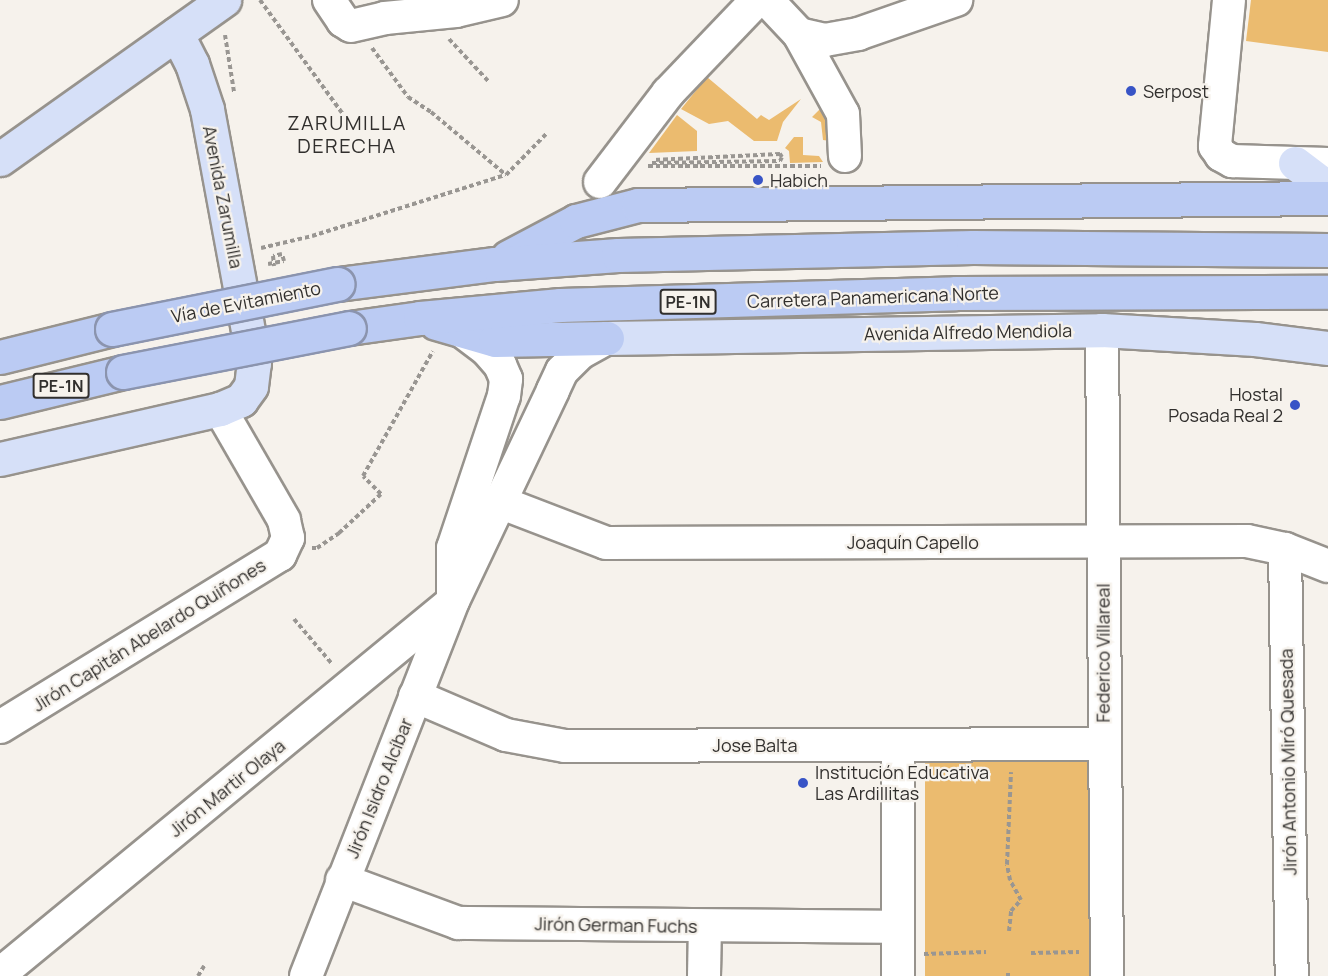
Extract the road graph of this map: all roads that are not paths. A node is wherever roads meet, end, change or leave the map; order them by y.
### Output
1 (224, 0) edge
2 (329, 0) edge
3 (502, 0) edge
4 (757, 0) edge
5 (767, 0) edge
6 (956, 0) edge
7 (1230, 0) edge
8 (177, 34) junction
9 (799, 34) junction
10 (0, 159) edge
11 (835, 161) road end
12 (1295, 163) junction
13 (1328, 164) edge
14 (600, 182) dead end
15 (1328, 188) edge
16 (1328, 198) edge
17 (1328, 250) edge
18 (495, 264) junction
19 (1328, 292) edge
20 (442, 325) junction
21 (1102, 330) junction
22 (607, 338) junction
23 (1328, 348) edge
24 (0, 357) edge
25 (0, 402) edge
26 (220, 409) junction
27 (0, 459) edge
28 (502, 503) junction
29 (1102, 541) junction
30 (1285, 549) junction
31 (1328, 566) edge
32 (453, 601) junction
33 (415, 696) junction
34 (0, 727) edge
35 (1104, 744) junction
36 (898, 745) junction
37 (342, 880) junction
38 (705, 926) junction
39 (898, 952) edge
40 (1107, 964) edge
41 (3, 972) edge
42 (306, 976) edge
43 (704, 976) edge
44 (1292, 976) edge

1 - 8 main road
2 - 3 street
4 - 14 street
5 - 9 street
6 - 9 street
7 - 12 street
8 - 10 main road
8 - 26 main road, Avenida Zarumilla
9 - 11 street
12 - 13 street
12 - 15 main road
16 - 18 highway
17 - 18 highway, PE-1N
18 - 24 highway, Vía de Evitamiento / PE-1N, bridge
19 - 20 highway, Carretera Panamericana Norte / PE-1N
20 - 22 highway
20 - 25 highway, PE-1N, bridge
20 - 32 street, Jirón Isidro Alcíbar
21 - 22 main road, Avenida Alfredo Mendiola
21 - 23 main road, Avenida Alfredo Mendiola
21 - 29 street, Federico Villareal
22 - 28 street, Jirón Isidro Alcíbar
26 - 27 main road, Avenida Zarumilla
26 - 34 street, Jirón Capitán Abelardo Quiñones
28 - 29 street, Joaquín Capello
28 - 32 street, Jirón Isidro Alcíbar
29 - 30 street, Joaquín Capello
29 - 35 street, Federico Villareal
30 - 31 street, Joaquín Capello
30 - 44 street, Jirón Antonio Miró Quesada
32 - 33 street, Jirón Isidro Alcíbar
32 - 41 street, Jirón Martir Olaya
33 - 36 street, Jose Balta
33 - 37 street, Jirón Isidro Alcíbar
35 - 36 street, Jose Balta
35 - 40 street, Federico Villareal
36 - 39 street
37 - 38 street, Jirón German Fuchs
37 - 42 street, Jirón Isidro Alcíbar
38 - 39 street, Jirón German Fuchs
38 - 43 street

